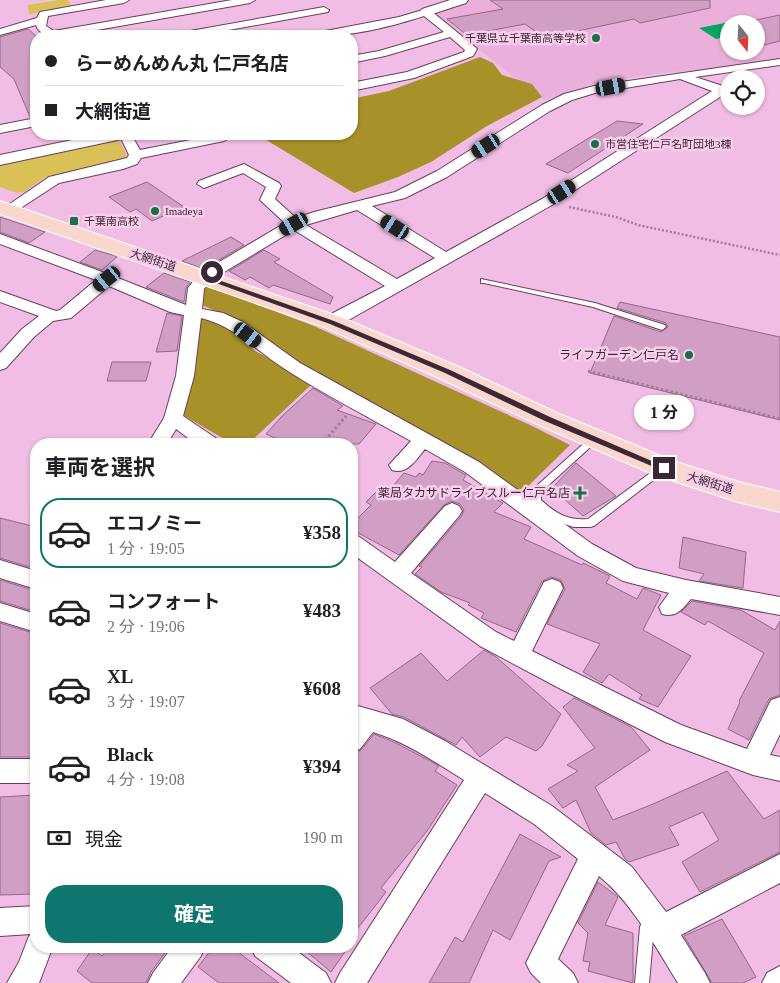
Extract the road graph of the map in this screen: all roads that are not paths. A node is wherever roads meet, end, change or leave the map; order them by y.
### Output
1 (124, 0) edge
2 (250, 0) edge
3 (462, 0) edge
4 (306, 1) edge
5 (426, 12) junction
6 (41, 20) junction
7 (347, 20) dead end
8 (362, 27) junction
9 (45, 30) edge
10 (85, 30) edge
11 (215, 30) edge
12 (346, 30) edge
13 (0, 32) edge
14 (452, 33) junction
15 (358, 59) edge
16 (780, 62) edge
17 (679, 76) junction
18 (358, 86) edge
19 (30, 123) edge
20 (0, 129) edge
21 (95, 140) edge
22 (127, 140) edge
23 (214, 140) edge
24 (136, 155) junction
25 (0, 160) edge
26 (204, 184) dead end
27 (361, 206) junction
28 (4, 208) edge
29 (294, 224) junction
30 (0, 239) edge
31 (445, 258) junction
32 (205, 277) junction
33 (107, 279) junction
34 (484, 281) dead end
35 (397, 286) junction
36 (0, 296) edge
37 (193, 310) junction
38 (50, 315) junction
39 (332, 322) junction
40 (662, 327) dead end
41 (0, 364) edge
42 (173, 418) junction
43 (161, 438) edge
44 (201, 438) edge
45 (594, 439) junction
46 (424, 440) junction
47 (399, 465) dead end
48 (664, 468) junction
49 (780, 502) edge
50 (452, 511) dead end
51 (358, 547) edge
52 (0, 569) edge
53 (397, 574) junction
54 (30, 578) edge
55 (552, 588) dead end
56 (686, 589) junction
57 (780, 606) edge
58 (670, 607) dead end
59 (0, 612) edge
60 (30, 621) edge
61 (519, 654) junction
62 (780, 708) edge
63 (360, 717) edge
64 (753, 763) junction
65 (780, 769) edge
66 (0, 771) edge
67 (30, 771) edge
68 (480, 778) junction
69 (595, 854) junction
70 (780, 868) edge
71 (30, 920) edge
72 (0, 922) edge
73 (657, 922) junction
74 (36, 953) edge
75 (186, 953) edge
76 (275, 953) edge
77 (22, 983) edge
78 (163, 983) edge
79 (316, 983) edge
80 (350, 983) edge
81 (563, 983) edge
82 (642, 983) edge
83 (695, 983) edge

1 - 6 street
2 - 10 street
3 - 5 street
4 - 11 street
5 - 8 street
5 - 14 street
6 - 9 street
6 - 13 street
7 - 8 street
8 - 12 street
14 - 15 street
14 - 18 street
16 - 17 street
17 - 27 street
17 - 31 street
19 - 20 street
21 - 25 street
22 - 24 street
23 - 24 street
24 - 28 street
26 - 29 street
27 - 29 street
27 - 31 street
28 - 32 main road, 大網街道
29 - 32 street
29 - 35 street
30 - 33 street
31 - 35 street
32 - 37 street
32 - 39 main road, 大網街道
33 - 37 street
33 - 38 street
34 - 40 lane
35 - 39 street
36 - 38 street
37 - 42 street
37 - 46 street
38 - 41 street
39 - 45 main road, 大網街道
42 - 43 street
42 - 44 street
45 - 48 main road, 大網街道
45 - 48 lane
46 - 47 street
46 - 56 street
48 - 49 main road, 大網街道
50 - 53 street
51 - 53 street
52 - 54 street
53 - 61 street
55 - 61 street
56 - 57 street
56 - 58 street
59 - 60 street
61 - 64 street
62 - 64 street
63 - 68 street
64 - 65 street
66 - 67 street
68 - 69 street
68 - 80 street
69 - 73 street
69 - 81 street
70 - 73 street
71 - 72 street
73 - 82 lane
73 - 83 street
74 - 77 street
75 - 78 street
76 - 79 street

